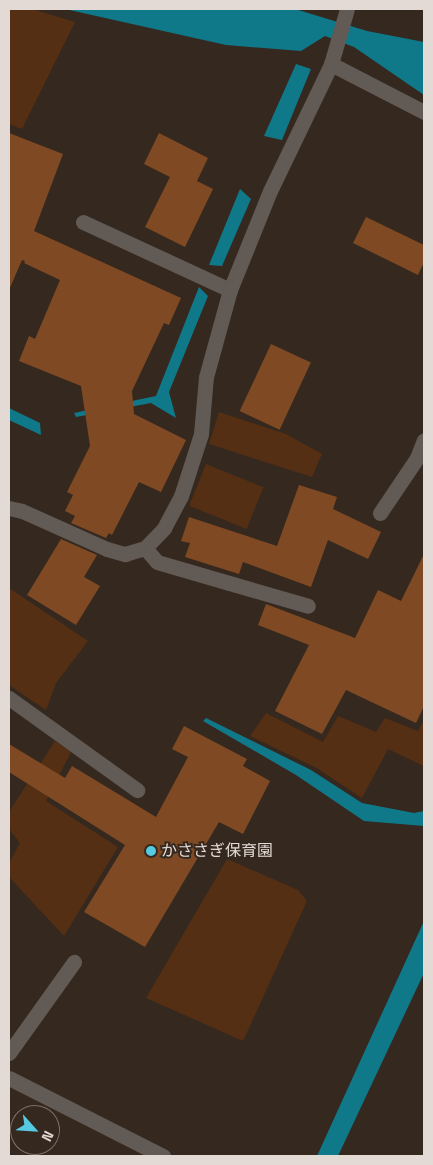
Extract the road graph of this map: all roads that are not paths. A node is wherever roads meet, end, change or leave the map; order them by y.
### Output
1 (347, 11) edge
2 (333, 58) junction
3 (424, 112) edge
4 (83, 222) dead end
5 (230, 290) junction
6 (424, 440) edge
7 (9, 508) edge
8 (380, 513) dead end
9 (145, 548) junction
10 (308, 606) dead end
11 (9, 698) edge
12 (137, 790) dead end
13 (74, 962) dead end
14 (9, 1053) edge
15 (9, 1078) edge
16 (163, 1156) edge

1 - 2 street
2 - 3 street
2 - 5 street
4 - 5 street
5 - 9 street
6 - 8 street
7 - 9 street
9 - 10 street
11 - 12 street
13 - 14 street
15 - 16 street

